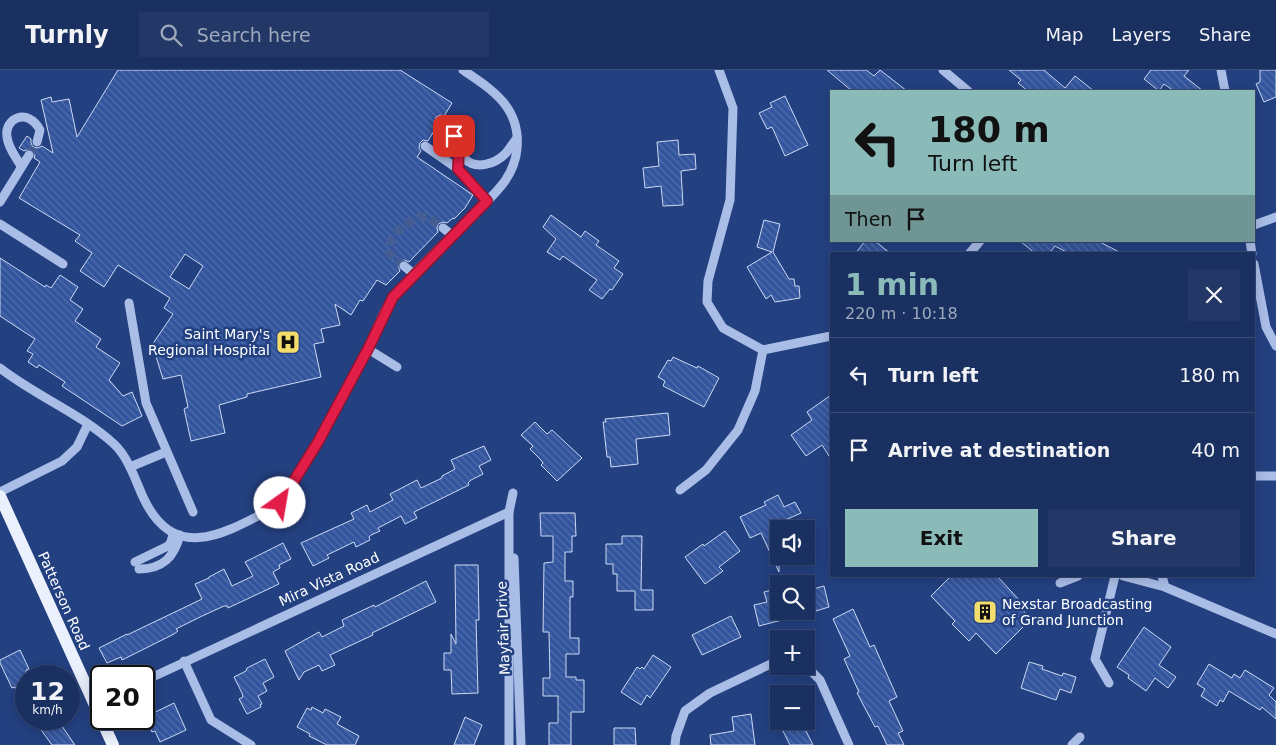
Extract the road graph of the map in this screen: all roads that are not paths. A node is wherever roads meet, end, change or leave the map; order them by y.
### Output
1 (463, 70) edge
2 (719, 70) edge
3 (942, 70) edge
4 (1221, 70) edge
5 (967, 90) edge
6 (1225, 90) edge
7 (441, 121) dead end
8 (517, 138) junction
9 (37, 142) tunnel mouth
10 (425, 146) dead end
11 (459, 149) junction
12 (29, 155) tunnel mouth
13 (22, 166) junction
14 (458, 169) junction
15 (1, 197) edge
16 (487, 201) junction
17 (1276, 217) edge
18 (0, 224) edge
19 (1255, 224) edge
20 (443, 228) tunnel mouth
21 (452, 235) junction
22 (63, 264) dead end
23 (404, 266) tunnel mouth
24 (1255, 269) edge
25 (414, 274) junction
26 (129, 304) dead end
27 (830, 336) edge
28 (1276, 346) edge
29 (368, 349) junction
30 (762, 350) junction
31 (397, 367) dead end
32 (0, 368) edge
33 (88, 424) junction
34 (166, 452) junction
35 (130, 467) junction
36 (1255, 476) edge
37 (1276, 476) edge
38 (680, 490) dead end
39 (513, 493) dead end
40 (0, 494) edge
41 (193, 512) dead end
42 (508, 512) junction
43 (177, 535) junction
44 (137, 566) dead end
45 (1076, 577) edge
46 (1115, 577) edge
47 (1127, 577) edge
48 (1162, 577) edge
49 (1060, 584) dead end
50 (1165, 587) junction
51 (1276, 634) edge
52 (184, 661) junction
53 (770, 664) edge
54 (815, 675) edge
55 (155, 676) edge
56 (1109, 683) dead end
57 (90, 686) edge
58 (108, 730) edge
59 (1080, 737) dead end
60 (113, 745) edge
61 (251, 745) edge
62 (509, 745) edge
63 (521, 745) edge
64 (675, 745) edge
65 (849, 745) edge
66 (1072, 745) edge

1 - 8 street
2 - 30 street
3 - 5 street
4 - 6 street
7 - 11 street
8 - 11 street
8 - 16 street
9 - 13 street
10 - 14 street
11 - 14 street
12 - 13 street
13 - 15 street
14 - 16 street
16 - 21 street
17 - 19 street
18 - 22 street
20 - 21 street
21 - 25 street
23 - 25 street
24 - 28 street
25 - 29 street
26 - 34 street
27 - 30 street
29 - 31 street
29 - 43 street
30 - 38 street
32 - 33 street
33 - 35 street
33 - 40 street
34 - 35 street
34 - 41 street
35 - 43 street
36 - 37 street
39 - 42 street
40 - 57 main road, Patterson Road
42 - 52 street, Mira Vista Road
42 - 62 street
42 - 63 street, Mayfair Drive
43 - 44 street
45 - 49 street
46 - 56 street
47 - 50 street
48 - 50 street
50 - 51 street
52 - 55 street, Mira Vista Road
52 - 61 street
53 - 64 street
54 - 65 street
58 - 60 main road, Patterson Road
59 - 66 street

